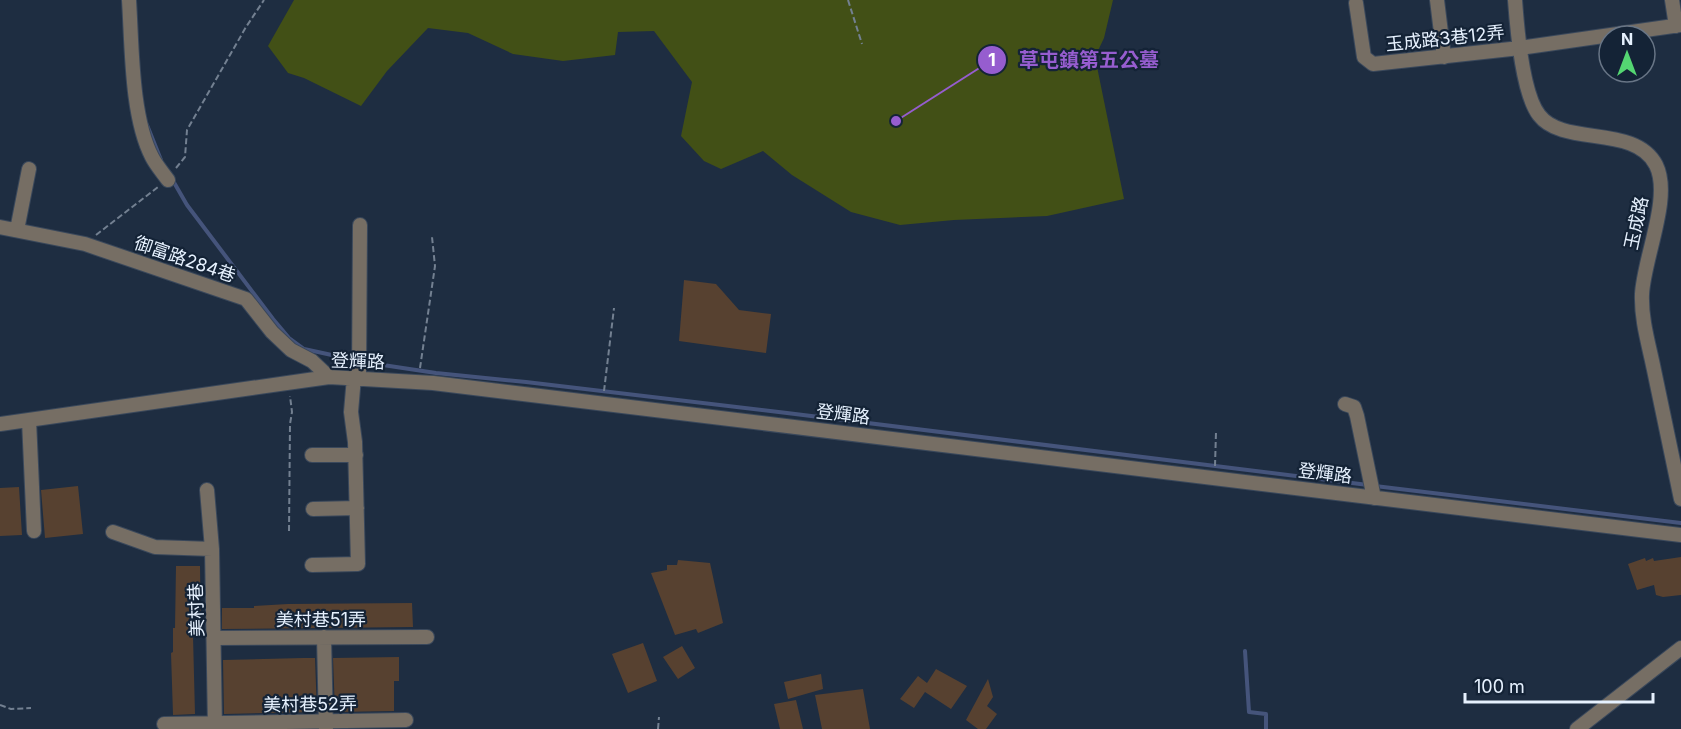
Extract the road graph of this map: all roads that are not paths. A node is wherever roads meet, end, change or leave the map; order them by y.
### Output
1 (129, 0) edge
2 (1437, 0) edge
3 (1515, 0) edge
4 (1672, 0) edge
5 (1356, 3) dead end
6 (1678, 25) edge
7 (1520, 48) junction
8 (1444, 57) junction
9 (29, 169) dead end
10 (168, 180) road end
11 (360, 225) dead end
12 (0, 227) edge
13 (17, 230) junction
14 (329, 377) junction
15 (356, 377) junction
16 (1345, 404) dead end
17 (29, 420) junction
18 (0, 424) edge
19 (356, 454) junction
20 (312, 455) dead end
21 (207, 490) dead end
22 (1374, 498) junction
23 (1681, 499) edge
24 (357, 508) junction
25 (313, 509) dead end
26 (34, 531) dead end
27 (113, 532) dead end
28 (1681, 535) edge
29 (212, 549) junction
30 (312, 565) dead end
31 (324, 637) junction
32 (427, 637) dead end
33 (215, 638) junction
34 (1681, 648) edge
35 (406, 720) dead end
36 (164, 724) dead end
37 (326, 725) edge
38 (215, 726) edge
39 (1577, 729) edge

1 - 10 street
2 - 8 street
3 - 7 street, 玉成路
4 - 6 street
5 - 8 street, 玉成路3巷12弄
6 - 7 street, 玉成路3巷12弄
7 - 8 street, 玉成路3巷12弄
7 - 23 street, 玉成路
9 - 13 street
11 - 15 street
12 - 13 street, 御富路284巷
13 - 14 street, 御富路284巷
14 - 15 street, 登輝路
14 - 17 street, 登輝路
15 - 19 street
15 - 22 street, 登輝路
16 - 22 street
17 - 18 street, 登輝路
17 - 26 street
19 - 20 street
19 - 24 street
21 - 29 street, 美村巷
22 - 28 street, 登輝路
24 - 25 street
24 - 30 street
27 - 29 street
29 - 33 street, 美村巷
31 - 32 street, 美村巷51弄
31 - 33 street, 美村巷51弄
31 - 37 street
33 - 38 street, 美村巷
34 - 39 street
35 - 37 street, 美村巷52弄
36 - 38 street, 美村巷52弄
37 - 38 street, 美村巷52弄

